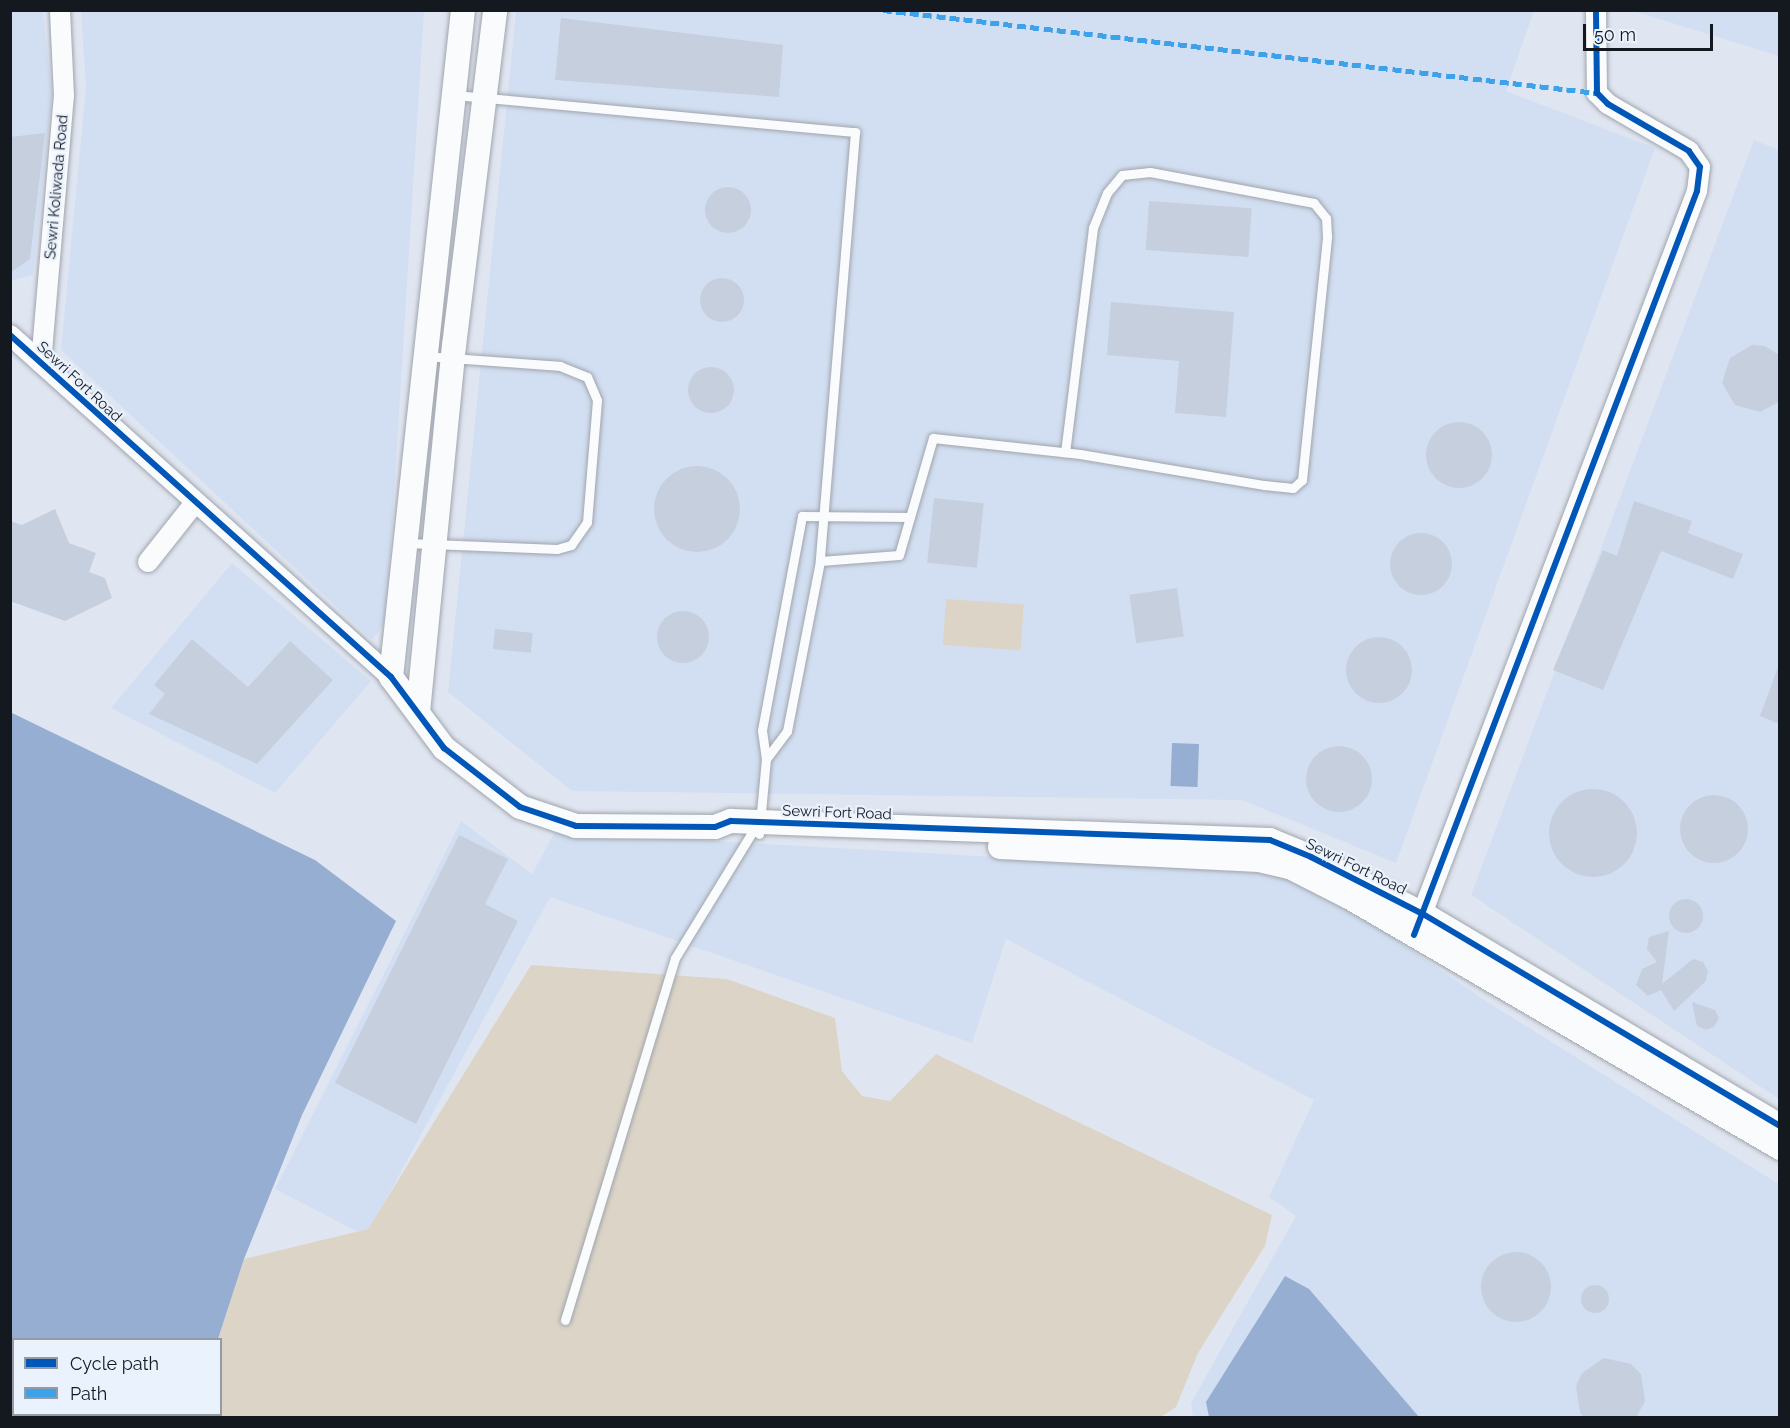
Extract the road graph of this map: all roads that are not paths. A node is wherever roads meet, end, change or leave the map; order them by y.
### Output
1 (60, 10) edge
2 (463, 10) edge
3 (495, 10) edge
4 (1596, 10) edge
5 (452, 94) junction
6 (484, 99) junction
7 (10, 335) edge
8 (423, 356) junction
9 (453, 359) junction
10 (41, 363) junction
11 (1065, 452) junction
12 (194, 504) junction
13 (824, 516) junction
14 (909, 518) junction
15 (405, 543) junction
16 (433, 545) junction
17 (820, 561) junction
18 (148, 562) dead end
19 (391, 677) junction
20 (418, 712) junction
21 (766, 759) junction
22 (755, 828) junction
23 (1418, 924) junction
24 (1558, 1007) junction
25 (1779, 1126) edge
26 (1779, 1148) edge
27 (565, 1320) dead end

1 - 10 street, Sewri Koliwada Road
2 - 5 street
3 - 6 street
4 - 23 street
5 - 6 lane
5 - 8 street
6 - 9 street
6 - 13 lane
7 - 10 street, Sewri Fort Road
8 - 9 lane
8 - 15 street
9 - 16 street
9 - 16 lane
10 - 12 street, Sewri Fort Road
11 - 11 lane
11 - 14 lane
12 - 18 street
12 - 19 street, Sewri Fort Road
13 - 14 lane
13 - 17 lane
13 - 21 lane
14 - 17 lane
15 - 16 lane
15 - 19 street
16 - 20 street
17 - 21 lane
19 - 20 street, Sewri Fort Road
20 - 22 street, Sewri Fort Road
21 - 22 lane
22 - 23 street, Sewri Fort Road
22 - 27 lane
23 - 24 street, Sewri Fort Road
24 - 25 street, Sewri Fort Road
24 - 26 street

